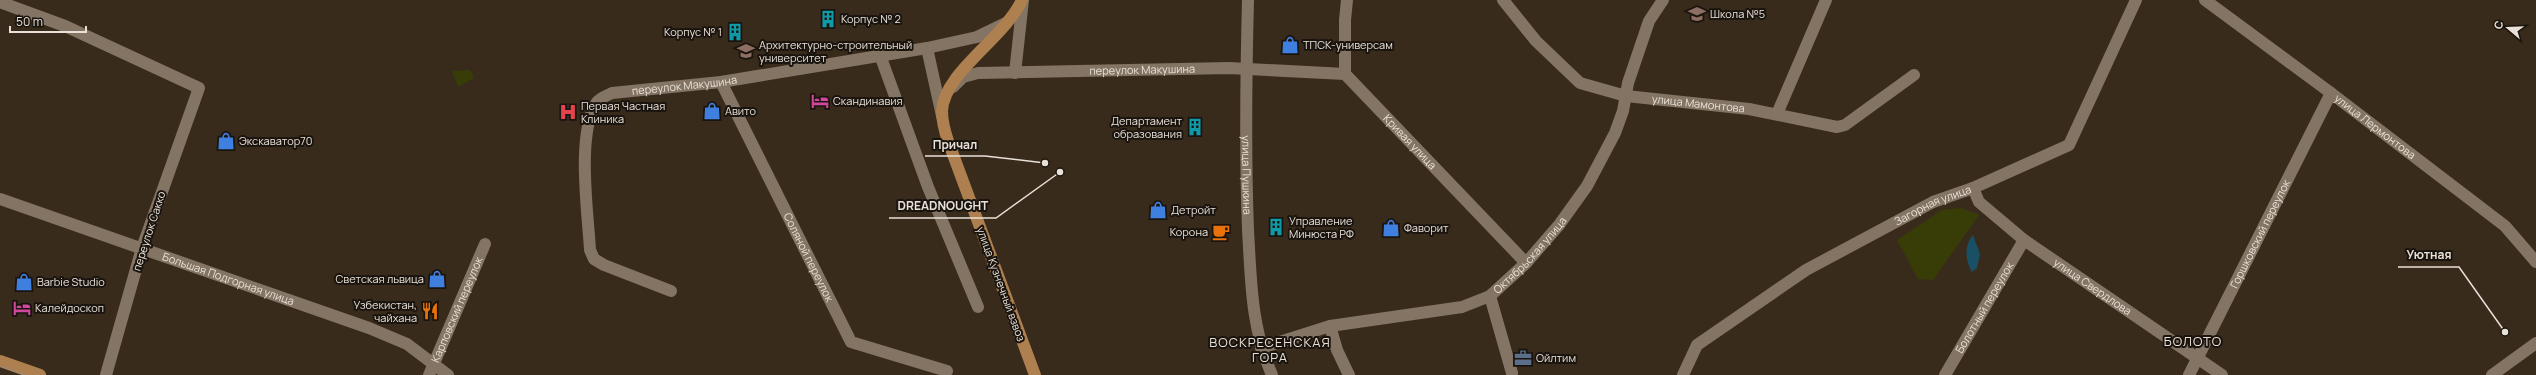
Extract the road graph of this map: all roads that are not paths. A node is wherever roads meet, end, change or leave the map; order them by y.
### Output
1 (1022, 0) edge
2 (1248, 0) edge
3 (1347, 0) edge
4 (1504, 0) edge
5 (1663, 0) edge
6 (1826, 0) edge
7 (2136, 0) edge
8 (2205, 0) edge
9 (0, 2) edge
10 (1010, 21) junction
11 (927, 48) junction
12 (880, 55) junction
13 (1246, 70) junction
14 (1014, 73) junction
15 (1345, 74) junction
16 (1914, 75) dead end
17 (721, 82) junction
18 (2331, 93) junction
19 (947, 94) junction
20 (1626, 96) junction
21 (1777, 114) junction
22 (944, 125) junction
23 (1973, 188) junction
24 (0, 199) edge
25 (2024, 240) junction
26 (485, 244) dead end
27 (142, 248) junction
28 (2536, 262) edge
29 (1526, 263) junction
30 (671, 291) dead end
31 (1490, 296) junction
32 (978, 306) dead end
33 (1330, 326) junction
34 (2536, 343) edge
35 (1261, 348) junction
36 (2198, 357) junction
37 (0, 360) edge
38 (431, 369) edge
39 (947, 371) dead end
40 (1512, 373) dead end
41 (40, 375) edge
42 (106, 375) edge
43 (448, 375) edge
44 (1034, 375) edge
45 (1272, 375) edge
46 (1349, 375) edge
47 (1683, 375) edge
48 (1945, 375) edge
49 (2189, 375) edge
50 (2222, 375) edge
51 (2492, 375) edge

1 - 10 main road, улица Кузнечный взвоз
1 - 14 street
2 - 13 street, улица Пушкина
3 - 15 street
4 - 20 street, улица Мамонтова
5 - 20 street, Октябрьская улица
6 - 21 street
7 - 23 street, Загорная улица
8 - 18 street, улица Лермонтова
9 - 27 street, переулок Сакко
10 - 11 street, переулок Макушина
10 - 19 main road, улица Кузнечный взвоз
11 - 12 street, переулок Макушина
11 - 22 street
12 - 17 street, переулок Макушина
12 - 32 street
13 - 14 street, переулок Макушина
13 - 15 street, переулок Макушина
13 - 35 street, улица Пушкина
14 - 19 street, переулок Макушина
15 - 29 street, Кривая улица
16 - 21 street, улица Мамонтова
17 - 30 street, переулок Макушина
17 - 39 street, Соляной переулок
18 - 28 street, улица Лермонтова
18 - 36 street, Горшковский переулок
19 - 22 main road, улица Кузнечный взвоз
20 - 21 street, улица Мамонтова
20 - 29 street, Октябрьская улица
22 - 44 main road, улица Кузнечный взвоз
23 - 25 street, улица Свердлова
23 - 47 street, Загорная улица
24 - 27 street, Большая Подгорная улица
25 - 36 street, улица Свердлова
25 - 48 street, Болотный переулок
26 - 38 street, Карповский переулок
27 - 38 street, Большая Подгорная улица
27 - 42 street, переулок Сакко
29 - 31 street, Октябрьская улица
31 - 33 street, Октябрьская улица
31 - 40 street
33 - 35 street, Октябрьская улица
33 - 46 street
34 - 51 street
35 - 45 street, улица Пушкина
36 - 49 street, Горшковский переулок
36 - 50 street, улица Свердлова
37 - 41 main road
38 - 43 street, Большая Подгорная улица

